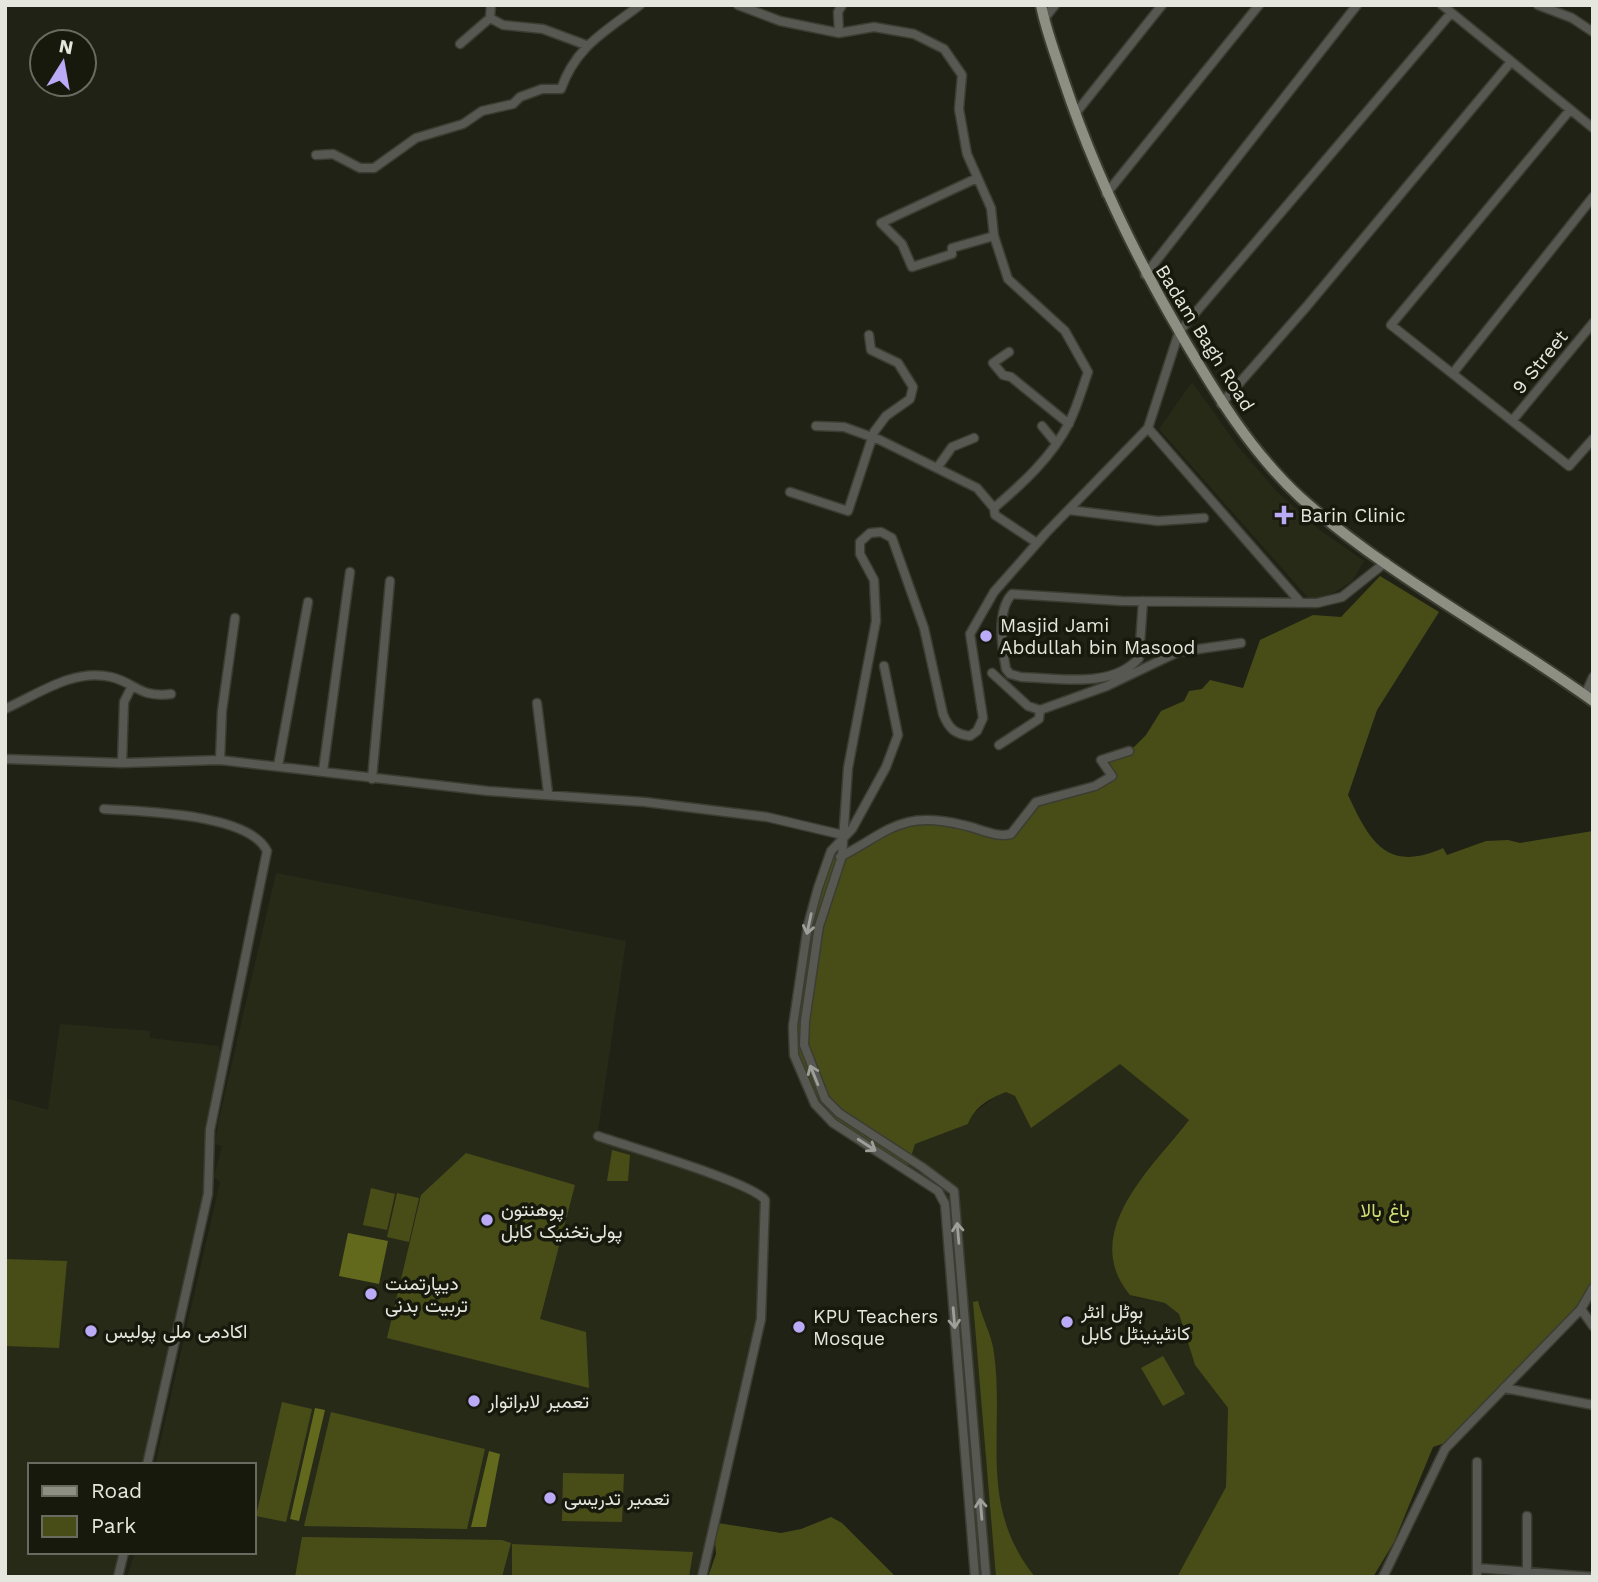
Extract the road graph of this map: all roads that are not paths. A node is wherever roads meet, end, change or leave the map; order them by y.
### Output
1 (491, 5) edge
2 (640, 5) edge
3 (738, 5) edge
4 (771, 5) edge
5 (842, 5) edge
6 (1041, 5) edge
7 (1055, 5) edge
8 (1162, 5) edge
9 (1259, 5) edge
10 (1357, 5) edge
11 (1442, 5) edge
12 (1538, 5) edge
13 (1451, 13) junction
14 (769, 17) junction
15 (490, 18) junction
16 (1044, 19) junction
17 (1593, 32) edge
18 (839, 33) junction
19 (460, 44) dead end
20 (586, 45) junction
21 (1510, 62) junction
22 (1570, 110) junction
23 (1075, 114) junction
24 (1593, 128) edge
25 (316, 155) dead end
26 (975, 179) junction
27 (1106, 194) junction
28 (1593, 197) edge
29 (994, 236) junction
30 (1145, 275) junction
31 (1593, 323) edge
32 (1180, 332) junction
33 (869, 335) dead end
34 (1009, 352) dead end
35 (1453, 373) junction
36 (1221, 404) junction
37 (1513, 421) junction
38 (1069, 424) junction
39 (816, 426) dead end
40 (1042, 426) dead end
41 (1148, 428) junction
42 (872, 438) junction
43 (974, 438) dead end
44 (1593, 439) edge
45 (1056, 443) junction
46 (937, 468) junction
47 (790, 492) dead end
48 (994, 508) junction
49 (1069, 510) junction
50 (1204, 518) dead end
51 (1037, 542) junction
52 (1386, 562) junction
53 (350, 572) dead end
54 (390, 581) dead end
55 (1143, 601) junction
56 (308, 602) dead end
57 (1301, 603) junction
58 (235, 618) dead end
59 (1241, 643) dead end
60 (884, 666) dead end
61 (992, 673) dead end
62 (1593, 677) edge
63 (131, 688) junction
64 (171, 694) dead end
65 (1589, 698) edge
66 (5, 702) edge
67 (537, 703) dead end
68 (5, 709) edge
69 (1040, 710) junction
70 (999, 745) dead end
71 (1129, 751) dead end
72 (5, 759) edge
73 (219, 760) junction
74 (122, 763) junction
75 (278, 766) junction
76 (323, 771) junction
77 (372, 779) junction
78 (548, 793) junction
79 (104, 809) dead end
80 (843, 835) junction
81 (842, 856) junction
82 (828, 859) junction
83 (598, 1136) dead end
84 (922, 1167) junction
85 (916, 1176) junction
86 (961, 1276) junction
87 (951, 1277) junction
88 (1593, 1288) edge
89 (1581, 1309) junction
90 (1593, 1326) edge
91 (1504, 1388) junction
92 (1593, 1405) edge
93 (1476, 1462) dead end
94 (146, 1463) edge
95 (1527, 1516) dead end
96 (124, 1554) edge
97 (1527, 1571) junction
98 (1477, 1572) edge
99 (118, 1577) edge
100 (702, 1577) edge
101 (975, 1577) edge
102 (986, 1577) edge
103 (1383, 1577) edge
104 (1593, 1577) edge

1 - 15 street
2 - 20 street
3 - 14 street
4 - 14 street
5 - 18 street
6 - 16 main road, Badam Bagh Road
7 - 16 street
8 - 23 street
9 - 27 street
10 - 30 street
11 - 13 street
12 - 17 street
13 - 21 street
13 - 32 street
14 - 18 street
15 - 19 street
15 - 20 street
16 - 23 main road, Badam Bagh Road
18 - 26 street
20 - 25 street
21 - 22 street
21 - 36 street
22 - 24 street
22 - 35 street
23 - 27 main road, Badam Bagh Road
26 - 29 street
26 - 29 street
27 - 30 main road, Badam Bagh Road
28 - 35 street
29 - 38 street
30 - 32 main road, Badam Bagh Road
31 - 37 street, 9 Street
32 - 36 main road, Badam Bagh Road
32 - 41 street
33 - 42 street
34 - 38 street
35 - 37 street
36 - 52 main road, Badam Bagh Road
37 - 44 street
38 - 45 street
39 - 42 street
40 - 45 street
41 - 49 street
41 - 57 street
42 - 46 street
42 - 47 street
43 - 46 street
45 - 48 street
46 - 48 street
48 - 51 street
49 - 50 street
49 - 51 street
51 - 80 street
52 - 57 street
52 - 65 main road, Badam Bagh Road
53 - 76 street
54 - 77 street
55 - 55 street
55 - 57 street
56 - 75 street
58 - 73 street
59 - 69 street
60 - 80 street
61 - 69 street
62 - 65 street
63 - 64 street
63 - 68 street
63 - 74 street
66 - 68 street
67 - 78 street
69 - 70 street
71 - 81 street
72 - 74 street
73 - 74 street
73 - 75 street
75 - 76 street
76 - 77 street
77 - 78 street
78 - 80 street
79 - 94 street
80 - 81 street
80 - 82 street
81 - 82 street
84 -> 81 street
82 -> 85 street
83 - 100 street
84 - 85 street
86 -> 84 street
85 - 87 street
86 - 87 street
102 -> 86 street
87 -> 101 street
88 - 89 street
89 - 90 street
89 - 91 street
91 - 92 street
91 - 103 street
93 - 98 street
95 - 97 street
96 - 99 street
97 - 98 street
97 - 104 street

